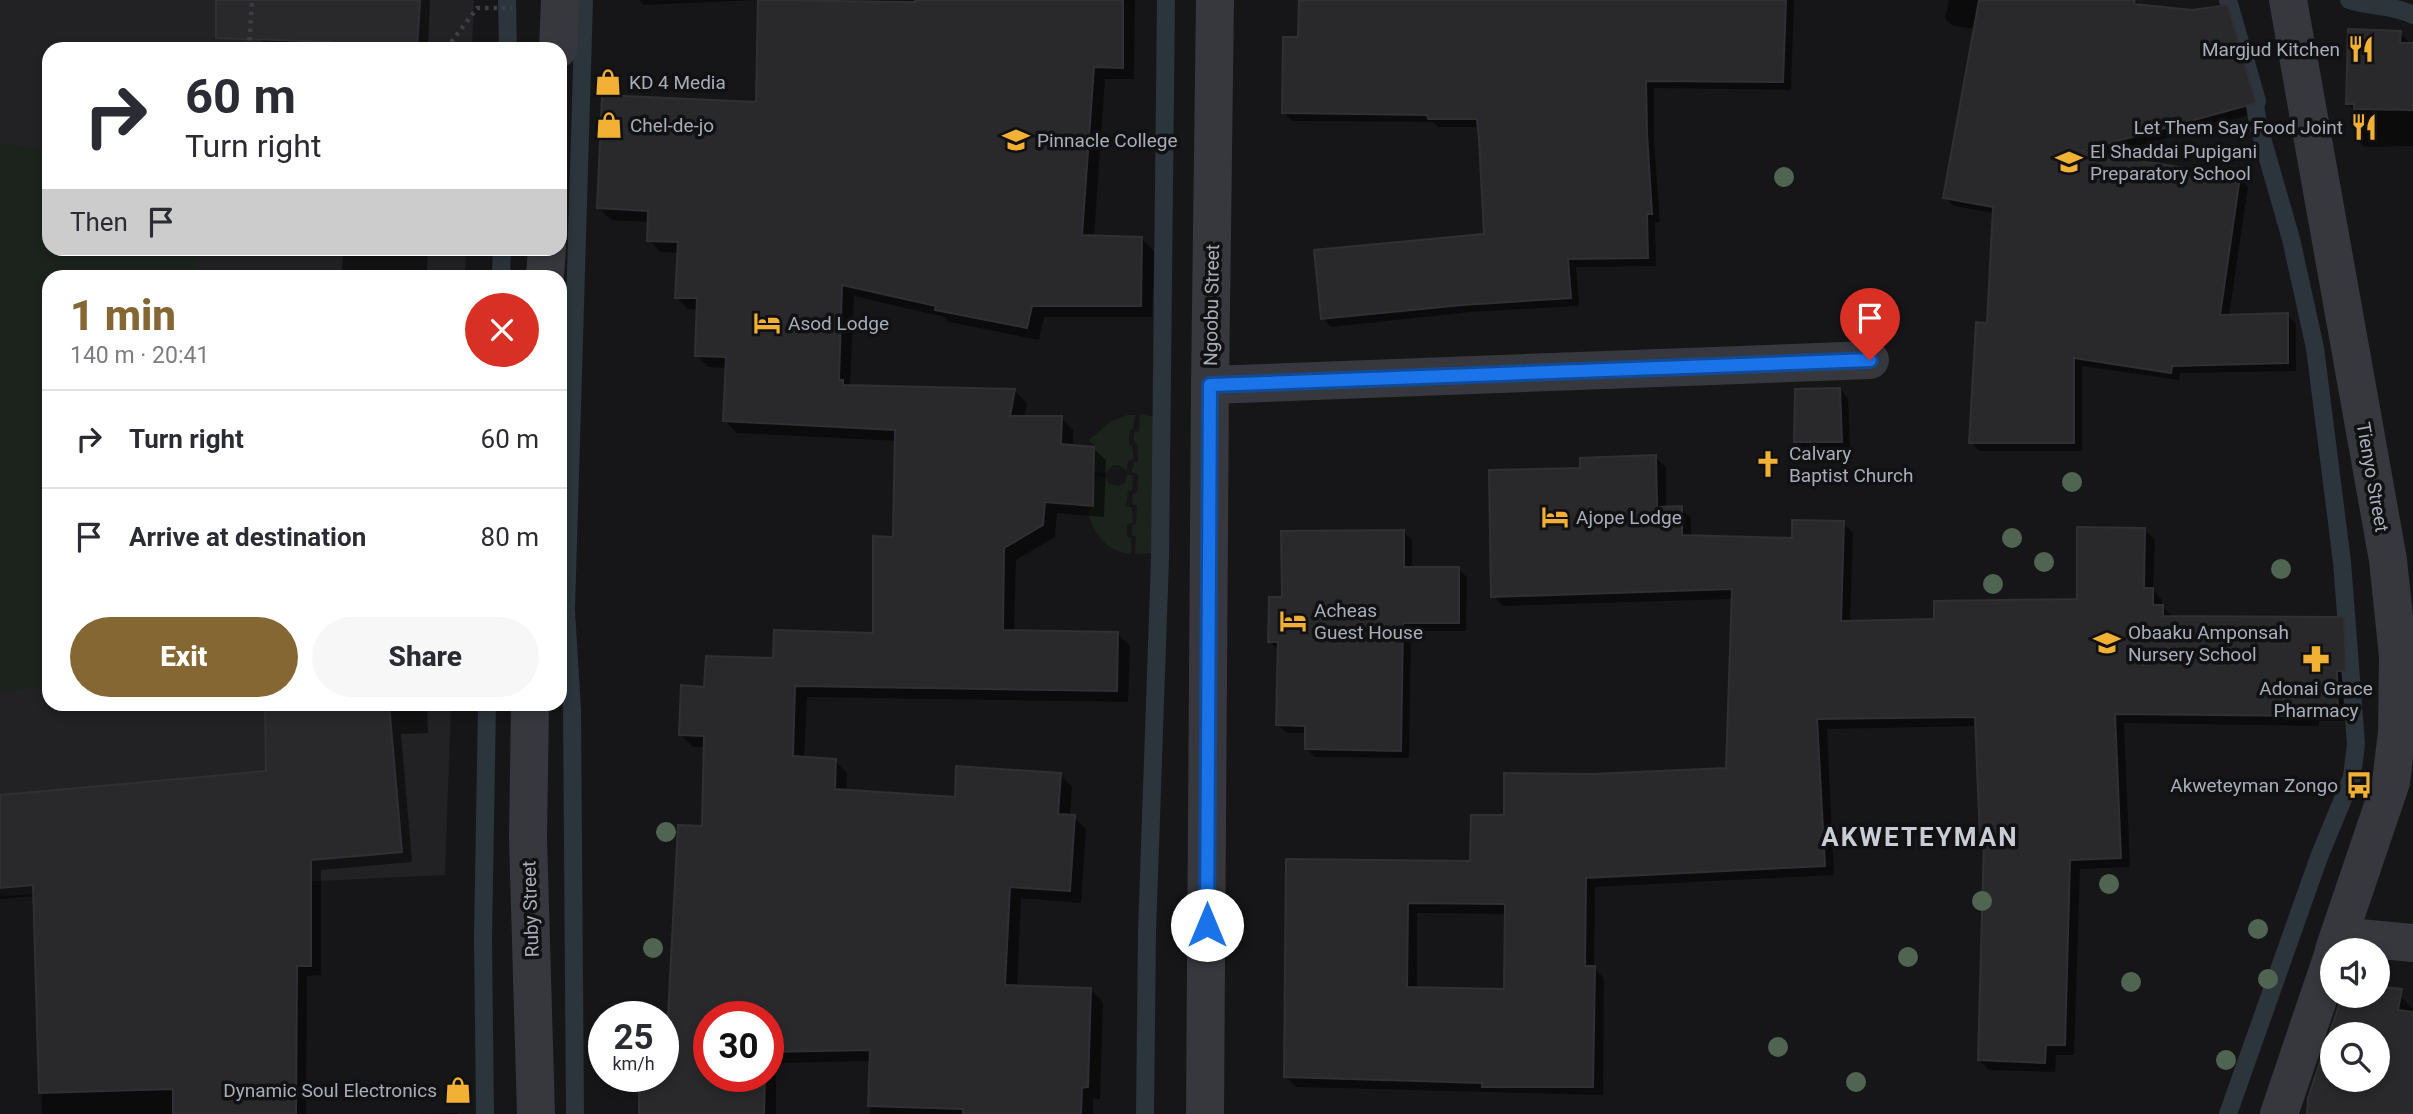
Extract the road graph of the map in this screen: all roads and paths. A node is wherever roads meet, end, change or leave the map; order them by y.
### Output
1 (252, 0) edge
2 (1215, 0) edge
3 (2288, 0) edge
4 (561, 4) edge
5 (249, 42) edge
6 (451, 42) edge
7 (558, 42) edge
8 (1870, 360) dead end
9 (1210, 385) junction
10 (530, 711) edge
11 (2338, 938) edge
12 (2413, 943) edge
13 (2390, 944) edge
14 (2320, 992) edge
15 (536, 1114) edge
16 (1206, 1114) edge
17 (2279, 1114) edge

1 - 5 path
2 - 9 street, Ngoobu Street
3 - 11 street, Tienyo Street
4 - 6 path
4 - 7 street
8 - 9 street
9 - 16 street, Ngoobu Street
10 - 15 street, Ruby Street
12 - 13 street
14 - 17 street, Tienyo Street

